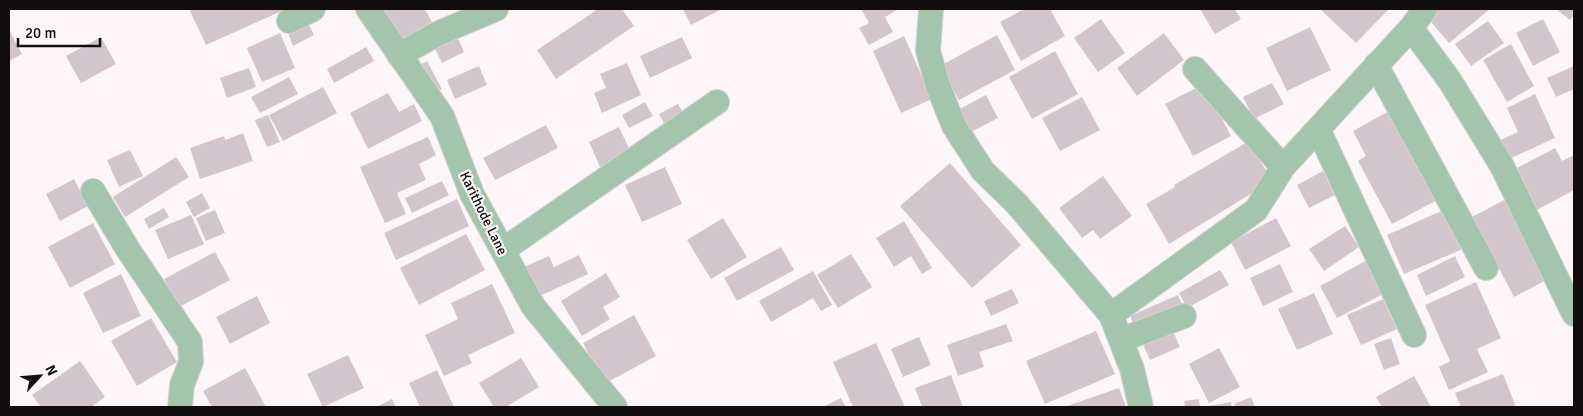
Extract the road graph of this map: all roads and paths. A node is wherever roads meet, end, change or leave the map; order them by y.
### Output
1 (313, 9) edge
2 (368, 9) edge
3 (496, 9) edge
4 (931, 9) edge
5 (1425, 9) edge
6 (289, 21) dead end
7 (1410, 28) junction
8 (400, 55) junction
9 (1376, 65) junction
10 (1196, 69) dead end
11 (717, 102) dead end
12 (1318, 129) junction
13 (1283, 167) junction
14 (93, 191) dead end
15 (503, 250) junction
16 (1486, 268) dead end
17 (1574, 314) edge
18 (1111, 315) junction
19 (1184, 316) dead end
20 (1414, 335) dead end
21 (1121, 340) junction
22 (180, 407) edge
23 (615, 407) edge
24 (1141, 407) edge

1 - 6 street
2 - 8 street, Karithode Lane
3 - 8 street
4 - 18 street
5 - 7 street
7 - 9 street
7 - 17 street
8 - 15 street, Karithode Lane
9 - 12 street
9 - 16 street
10 - 13 street
11 - 15 street
12 - 13 street
12 - 20 street
13 - 18 street
14 - 22 street
15 - 23 street, Karithode Lane
18 - 21 street
19 - 21 street
21 - 24 street

